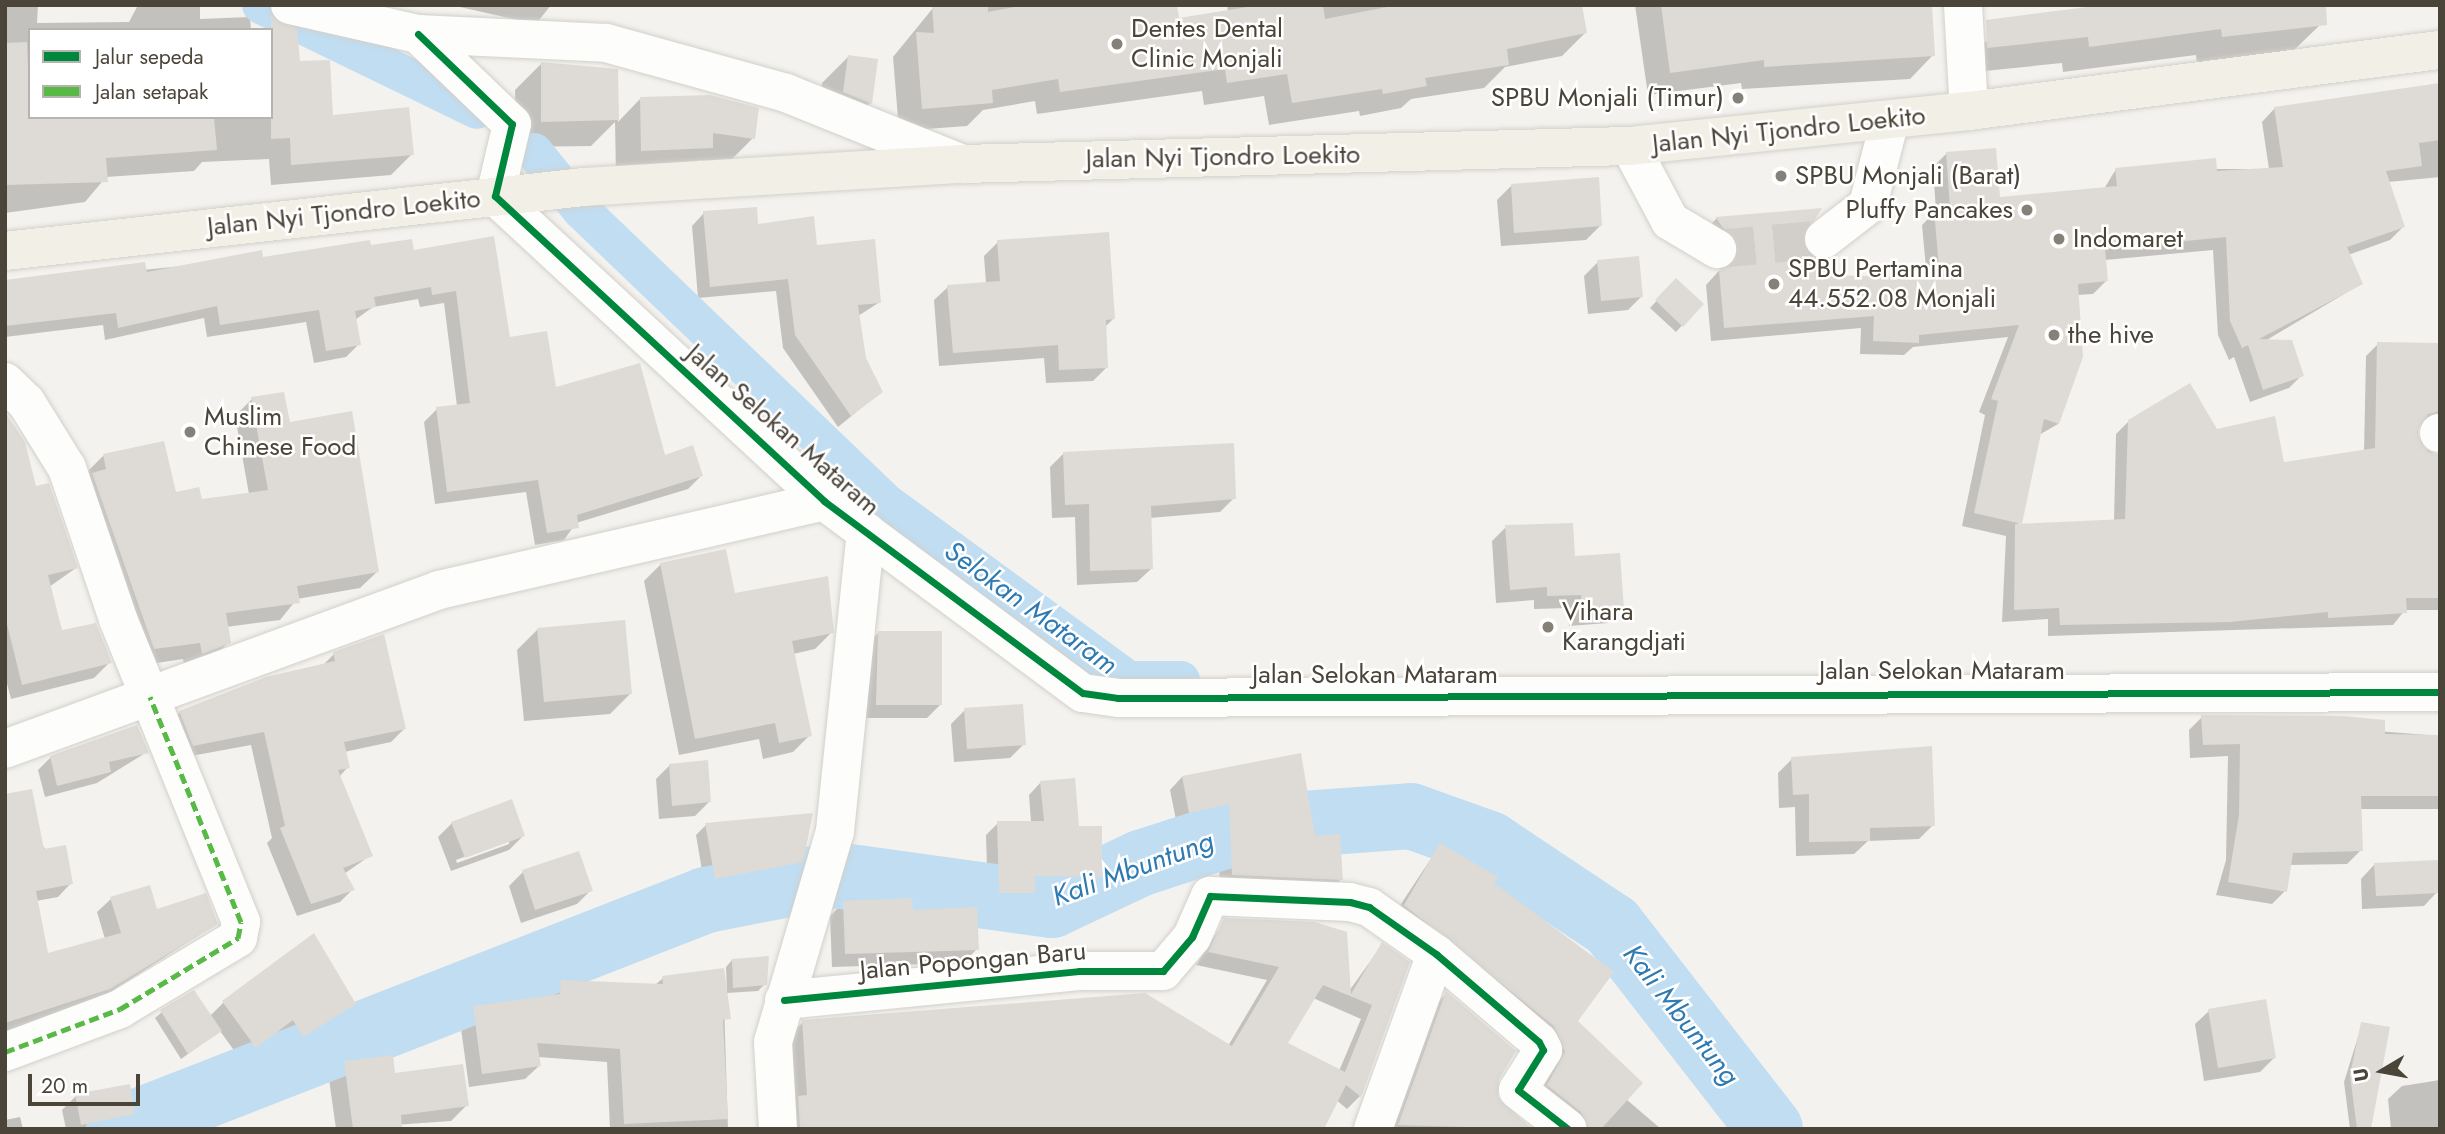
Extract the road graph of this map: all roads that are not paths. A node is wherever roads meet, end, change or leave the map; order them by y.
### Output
1 (290, 5) edge
2 (1963, 5) edge
3 (418, 34) junction
4 (2440, 50) edge
5 (1969, 111) junction
6 (1890, 120) junction
7 (1630, 146) junction
8 (963, 164) junction
9 (505, 196) junction
10 (1824, 239) tunnel mouth
11 (1717, 249) tunnel mouth
12 (5, 251) edge
13 (5, 382) edge
14 (824, 501) junction
15 (866, 532) junction
16 (2440, 692) edge
17 (150, 697) junction
18 (5, 749) edge
19 (1437, 954) junction
20 (784, 1000) junction
21 (5, 1052) edge
22 (778, 1129) edge
23 (1373, 1129) edge
24 (1568, 1129) edge

1 - 3 street
2 - 5 street
3 - 8 street
3 - 9 street
4 - 5 main road, Jalan Nyi Tjondro Loekito
5 - 6 main road, Jalan Nyi Tjondro Loekito
6 - 7 main road, Jalan Nyi Tjondro Loekito
6 - 10 street
7 - 8 main road, Jalan Nyi Tjondro Loekito
7 - 11 street
8 - 9 main road, Jalan Nyi Tjondro Loekito
9 - 12 main road, Jalan Nyi Tjondro Loekito
9 - 14 street, Jalan Selokan Mataram
13 - 17 street
14 - 15 street, Jalan Selokan Mataram
14 - 17 street
15 - 16 street, Jalan Selokan Mataram
15 - 20 street
17 - 18 street
17 - 21 street
19 - 20 street, Jalan Popongan Baru
19 - 23 street
19 - 24 street, Jalan Popongan Baru
20 - 22 street

